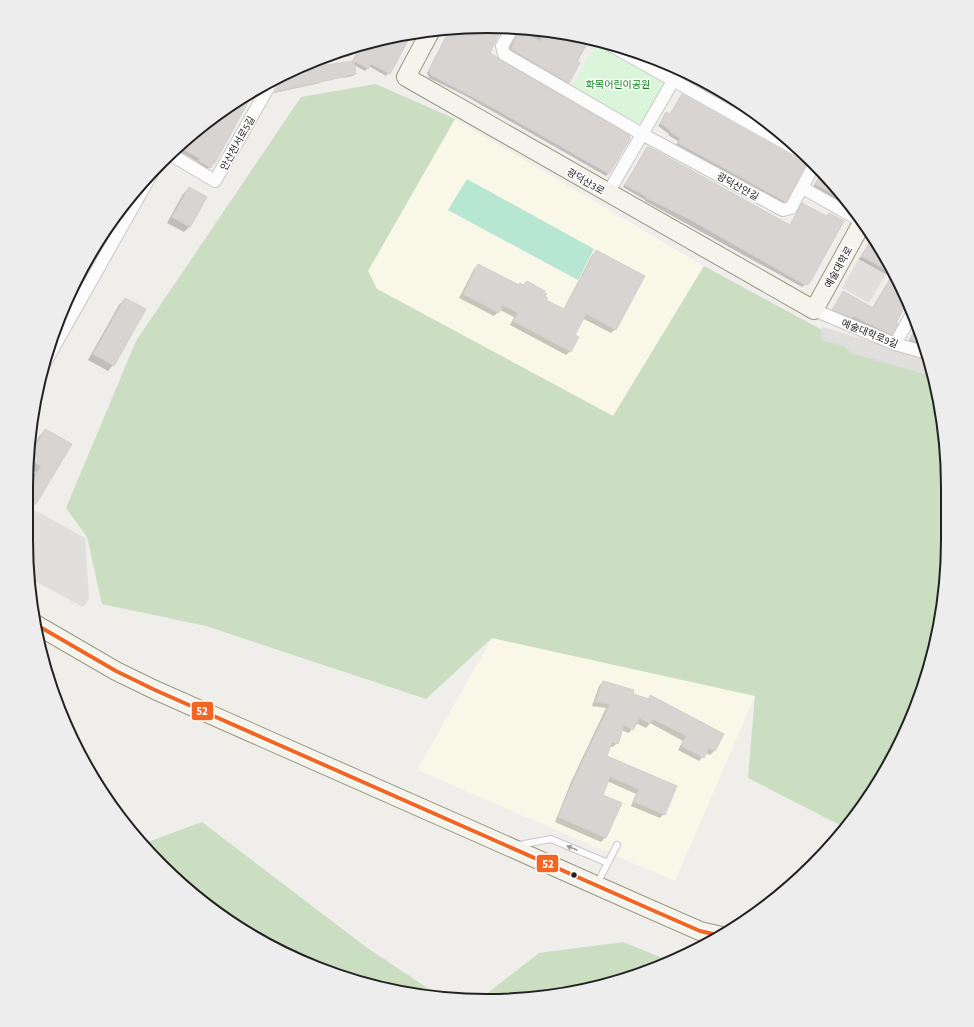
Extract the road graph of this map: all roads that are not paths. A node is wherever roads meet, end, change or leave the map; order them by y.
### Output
1 (509, 34) edge
2 (428, 37) edge
3 (631, 56) edge
4 (677, 75) edge
5 (674, 80) junction
6 (267, 90) edge
7 (642, 134) junction
8 (777, 138) edge
9 (176, 157) edge
10 (812, 170) edge
11 (803, 188) junction
12 (608, 193) junction
13 (138, 197) edge
14 (850, 215) edge
15 (859, 228) edge
16 (814, 310) junction
17 (909, 320) edge
18 (57, 342) edge
19 (895, 344) junction
20 (920, 351) edge
21 (42, 628) edge
22 (617, 845) dead end
23 (510, 847) junction
24 (608, 864) junction
25 (597, 886) junction
26 (706, 936) edge

1 - 7 street, 광덕산안길
2 - 12 main road, 광덕산3로
3 - 5 street
4 - 5 street
5 - 7 street
5 - 8 street
6 - 9 street, 안산천서로5길
7 - 11 street, 광덕산안길
7 - 12 street
10 - 11 street, 광덕산안길
11 - 14 street
12 - 16 main road, 광덕산3로
13 - 18 street
15 - 16 main road, 예술대학로
16 - 19 street, 예술대학로9길
17 - 19 street
19 - 20 street, 예술대학로9길
21 - 23 main road
22 - 24 lane
24 -> 23 lane
23 - 25 main road
24 - 25 lane
25 - 26 main road

